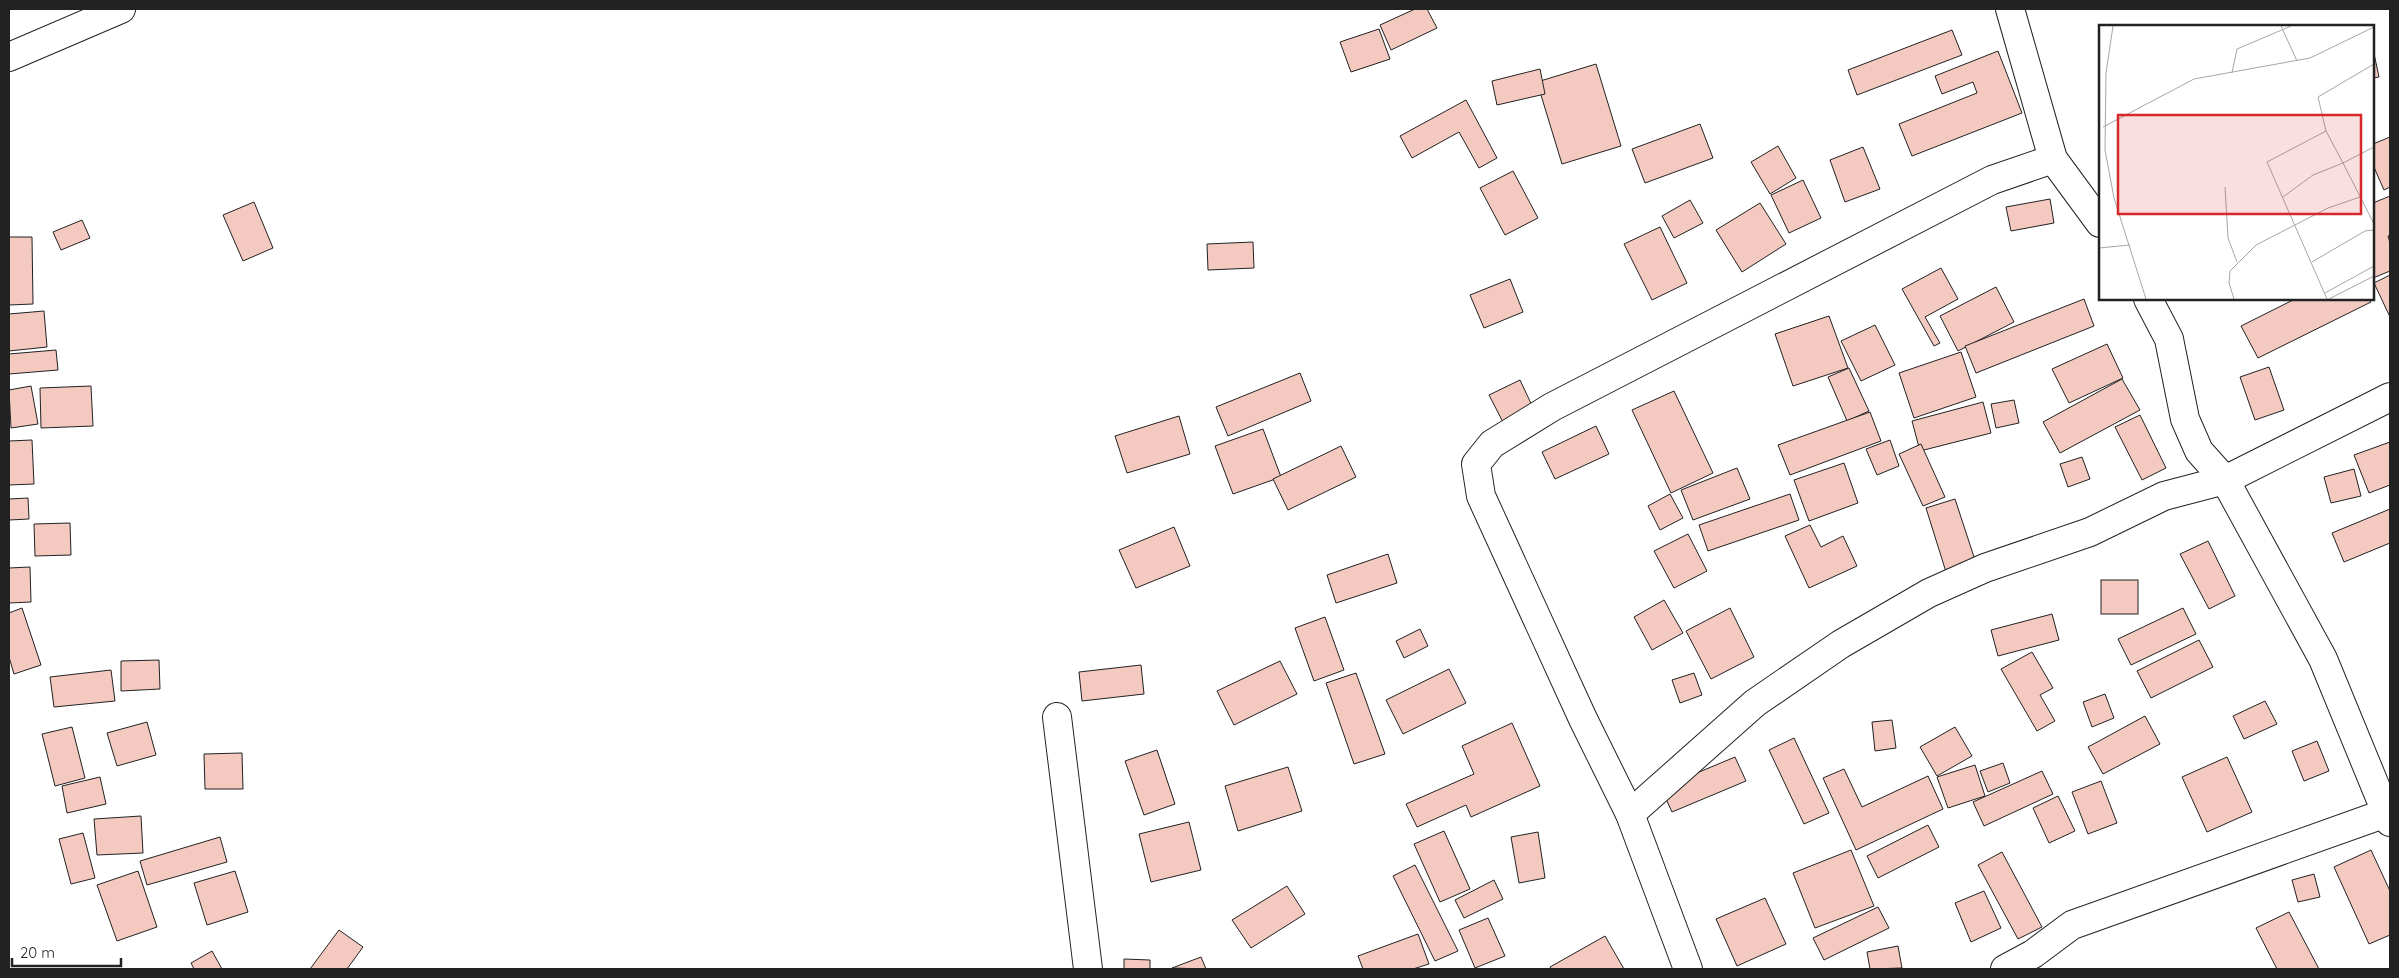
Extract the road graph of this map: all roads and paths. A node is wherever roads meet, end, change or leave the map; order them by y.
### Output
1 (121, 9) edge
2 (2010, 9) edge
3 (9, 57) edge
4 (2053, 159) junction
5 (2099, 222) edge
6 (2149, 300) edge
7 (2390, 397) edge
8 (2225, 480) junction
9 (1057, 717) dead end
10 (1630, 814) junction
11 (2388, 818) edge
12 (1088, 969) edge
13 (1688, 969) edge
14 (2005, 969) edge

1 - 3 street
2 - 4 street
4 - 5 street
4 - 10 street
6 - 8 street
7 - 8 street
8 - 10 street
8 - 11 street
9 - 12 street
10 - 13 street
11 - 14 street

